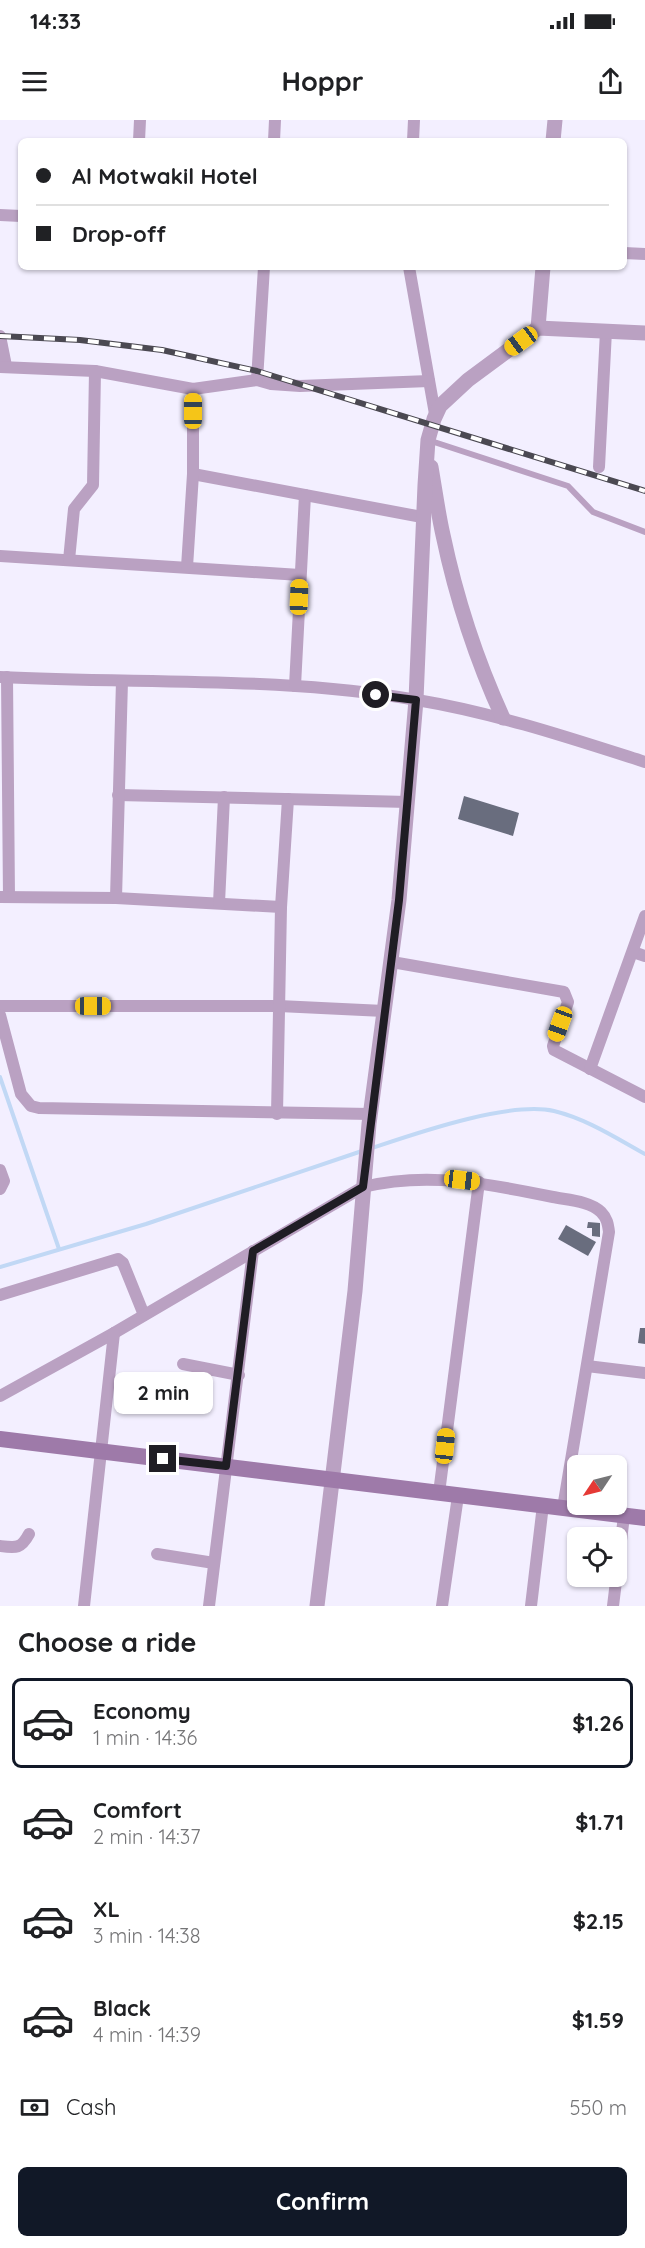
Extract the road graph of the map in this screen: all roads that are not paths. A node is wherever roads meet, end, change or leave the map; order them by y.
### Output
1 (140, 120) edge
2 (275, 120) edge
3 (414, 120) edge
4 (555, 120) edge
5 (138, 138) edge
6 (274, 138) edge
7 (413, 138) edge
8 (553, 138) edge
9 (0, 214) edge
10 (18, 216) edge
11 (627, 253) edge
12 (645, 254) edge
13 (264, 270) edge
14 (410, 270) edge
15 (543, 270) edge
16 (538, 328) junction
17 (606, 331) junction
18 (645, 333) edge
19 (0, 336) edge
20 (3, 366) edge
21 (95, 371) junction
22 (257, 380) junction
23 (429, 381) junction
24 (193, 390) junction
25 (435, 414) junction
26 (428, 448) junction
27 (599, 467) dead end
28 (193, 474) junction
29 (305, 495) junction
30 (422, 517) junction
31 (645, 532) edge
32 (0, 555) edge
33 (69, 560) junction
34 (187, 567) junction
35 (300, 575) junction
36 (3, 677) edge
37 (122, 681) junction
38 (295, 686) junction
39 (416, 700) junction
40 (503, 717) junction
41 (645, 762) edge
42 (118, 795) junction
43 (224, 798) junction
44 (288, 799) junction
45 (408, 802) junction
46 (4, 897) edge
47 (116, 898) junction
48 (219, 903) junction
49 (281, 907) junction
50 (645, 916) edge
51 (633, 952) junction
52 (645, 956) edge
53 (392, 962) junction
54 (0, 1006) edge
55 (279, 1006) junction
56 (384, 1011) junction
57 (0, 1014) edge
58 (590, 1069) junction
59 (645, 1097) edge
60 (277, 1114) junction
61 (370, 1119) junction
62 (0, 1170) edge
63 (364, 1180) junction
64 (479, 1182) junction
65 (0, 1190) edge
66 (253, 1251) junction
67 (0, 1294) edge
68 (144, 1315) junction
69 (114, 1333) junction
70 (183, 1364) dead end
71 (587, 1366) junction
72 (645, 1373) edge
73 (239, 1375) junction
74 (0, 1396) edge
75 (0, 1439) edge
76 (101, 1452) junction
77 (226, 1466) junction
78 (332, 1481) junction
79 (440, 1494) junction
80 (458, 1496) junction
81 (543, 1505) junction
82 (563, 1508) junction
83 (624, 1516) junction
84 (645, 1518) edge
85 (29, 1534) dead end
86 (0, 1546) edge
87 (157, 1554) dead end
88 (214, 1563) junction
89 (84, 1606) edge
90 (209, 1606) edge
91 (316, 1606) edge
92 (442, 1606) edge
93 (531, 1606) edge
94 (613, 1606) edge

1 - 5 street
2 - 6 street
3 - 7 street
4 - 8 street
9 - 10 street
11 - 12 street
13 - 22 street
14 - 23 street
15 - 16 street
16 - 17 street
16 - 25 street
17 - 18 street
17 - 27 street
19 - 20 street
20 - 21 street
21 - 24 street
21 - 33 street
22 - 23 street
22 - 24 street
23 - 25 street
24 - 28 street
25 - 26 street
26 - 30 street
26 - 31 lane
26 - 40 street
28 - 29 street
28 - 34 street
29 - 30 street
29 - 35 street
30 - 39 street
32 - 33 street
33 - 34 street
34 - 35 street
35 - 38 street
36 - 37 street
36 - 46 street
37 - 38 street
37 - 42 street
38 - 39 street
39 - 40 street
39 - 45 street
40 - 41 street
42 - 43 street
42 - 47 street
43 - 44 street
43 - 48 street
44 - 45 street
44 - 49 street
45 - 53 street
46 - 47 street
47 - 48 street
48 - 49 street
49 - 55 street
50 - 51 street
51 - 52 street
51 - 58 street
53 - 56 street
53 - 58 street
54 - 55 street
55 - 56 street
55 - 60 street
56 - 61 street
57 - 60 street
58 - 59 street
60 - 61 street
61 - 63 street
62 - 65 street
63 - 64 street
63 - 66 street
63 - 78 street
64 - 71 street
64 - 79 street
66 - 68 street
66 - 73 street
67 - 68 street
68 - 69 street
69 - 74 street
69 - 76 street
70 - 73 street
71 - 72 street
71 - 82 street
73 - 77 street
75 - 76 main road
76 - 77 main road
76 - 89 street
77 - 78 main road
77 - 88 street
78 - 79 main road
78 - 91 street
79 - 80 main road
80 - 81 main road
80 - 92 street
81 - 82 main road
81 - 93 street
82 - 83 main road
83 - 84 main road
83 - 94 street
85 - 86 street
87 - 88 street
88 - 90 street

